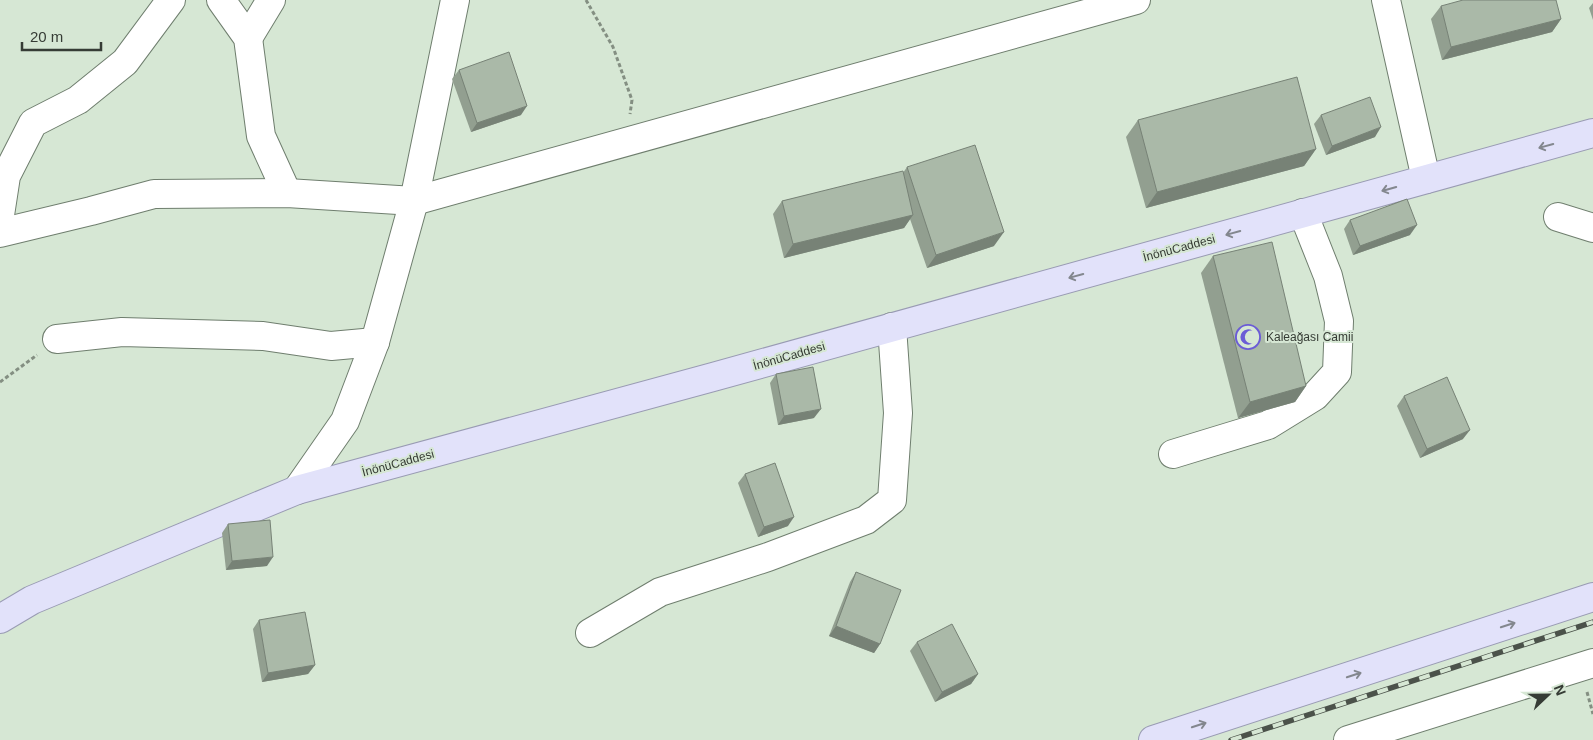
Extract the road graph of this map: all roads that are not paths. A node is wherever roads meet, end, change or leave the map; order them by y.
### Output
1 (171, 0) edge
2 (221, 0) edge
3 (270, 0) edge
4 (455, 0) edge
5 (1136, 0) edge
6 (1386, 0) edge
7 (248, 38) junction
8 (1593, 133) edge
9 (1426, 179) junction
10 (287, 193) junction
11 (414, 202) junction
12 (1303, 214) junction
13 (0, 215) edge
14 (1558, 217) dead end
15 (1593, 228) edge
16 (0, 233) edge
17 (892, 327) junction
18 (57, 339) road end
19 (375, 342) junction
20 (1173, 454) dead end
21 (297, 490) junction
22 (1593, 597) edge
23 (0, 619) edge
24 (590, 633) dead end
25 (1593, 663) edge
26 (1153, 740) edge
27 (1348, 740) edge

1 - 13 street
2 - 7 street
3 - 7 street
4 - 11 street
5 - 11 street
6 - 9 street
7 - 10 street
8 -> 9 main road, İnönüCaddesi
9 -> 12 main road, İnönüCaddesi
10 - 11 street
10 - 16 street
11 - 19 street
12 -> 17 main road, İnönüCaddesi
12 - 20 street
14 - 15 street
17 - 21 main road, İnönüCaddesi
17 - 24 street
18 - 19 street
19 - 21 street
21 - 23 main road, İnönüCaddesi
26 -> 22 main road
25 - 27 street

